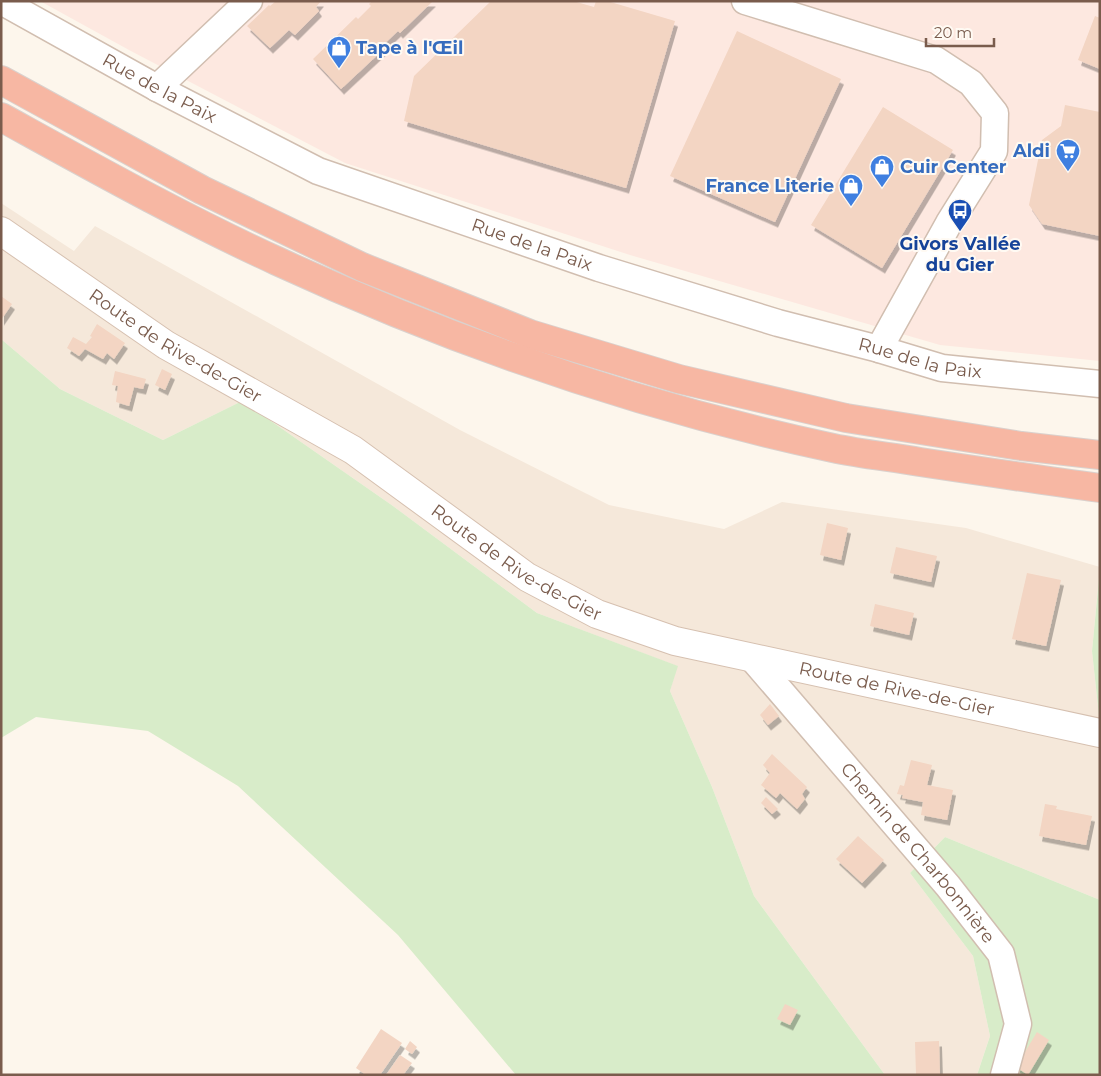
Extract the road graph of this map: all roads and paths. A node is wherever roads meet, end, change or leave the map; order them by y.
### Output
1 (1, 1) edge
2 (250, 1) edge
3 (745, 1) edge
4 (1, 80) edge
5 (157, 88) junction
6 (1, 117) edge
7 (1, 231) edge
8 (880, 349) junction
9 (1100, 384) edge
10 (1100, 455) edge
11 (1100, 488) edge
12 (752, 658) junction
13 (1100, 733) edge
14 (1004, 1075) edge

1 - 5 street, Rue de la Paix
2 - 5 street
3 - 8 street
4 - 10 highway
5 - 8 street, Rue de la Paix
6 - 11 highway
7 - 12 main road, Route de Rive-de-Gier
8 - 9 street, Rue de la Paix
12 - 13 main road, Route de Rive-de-Gier
12 - 14 street, Chemin de Charbonnière

